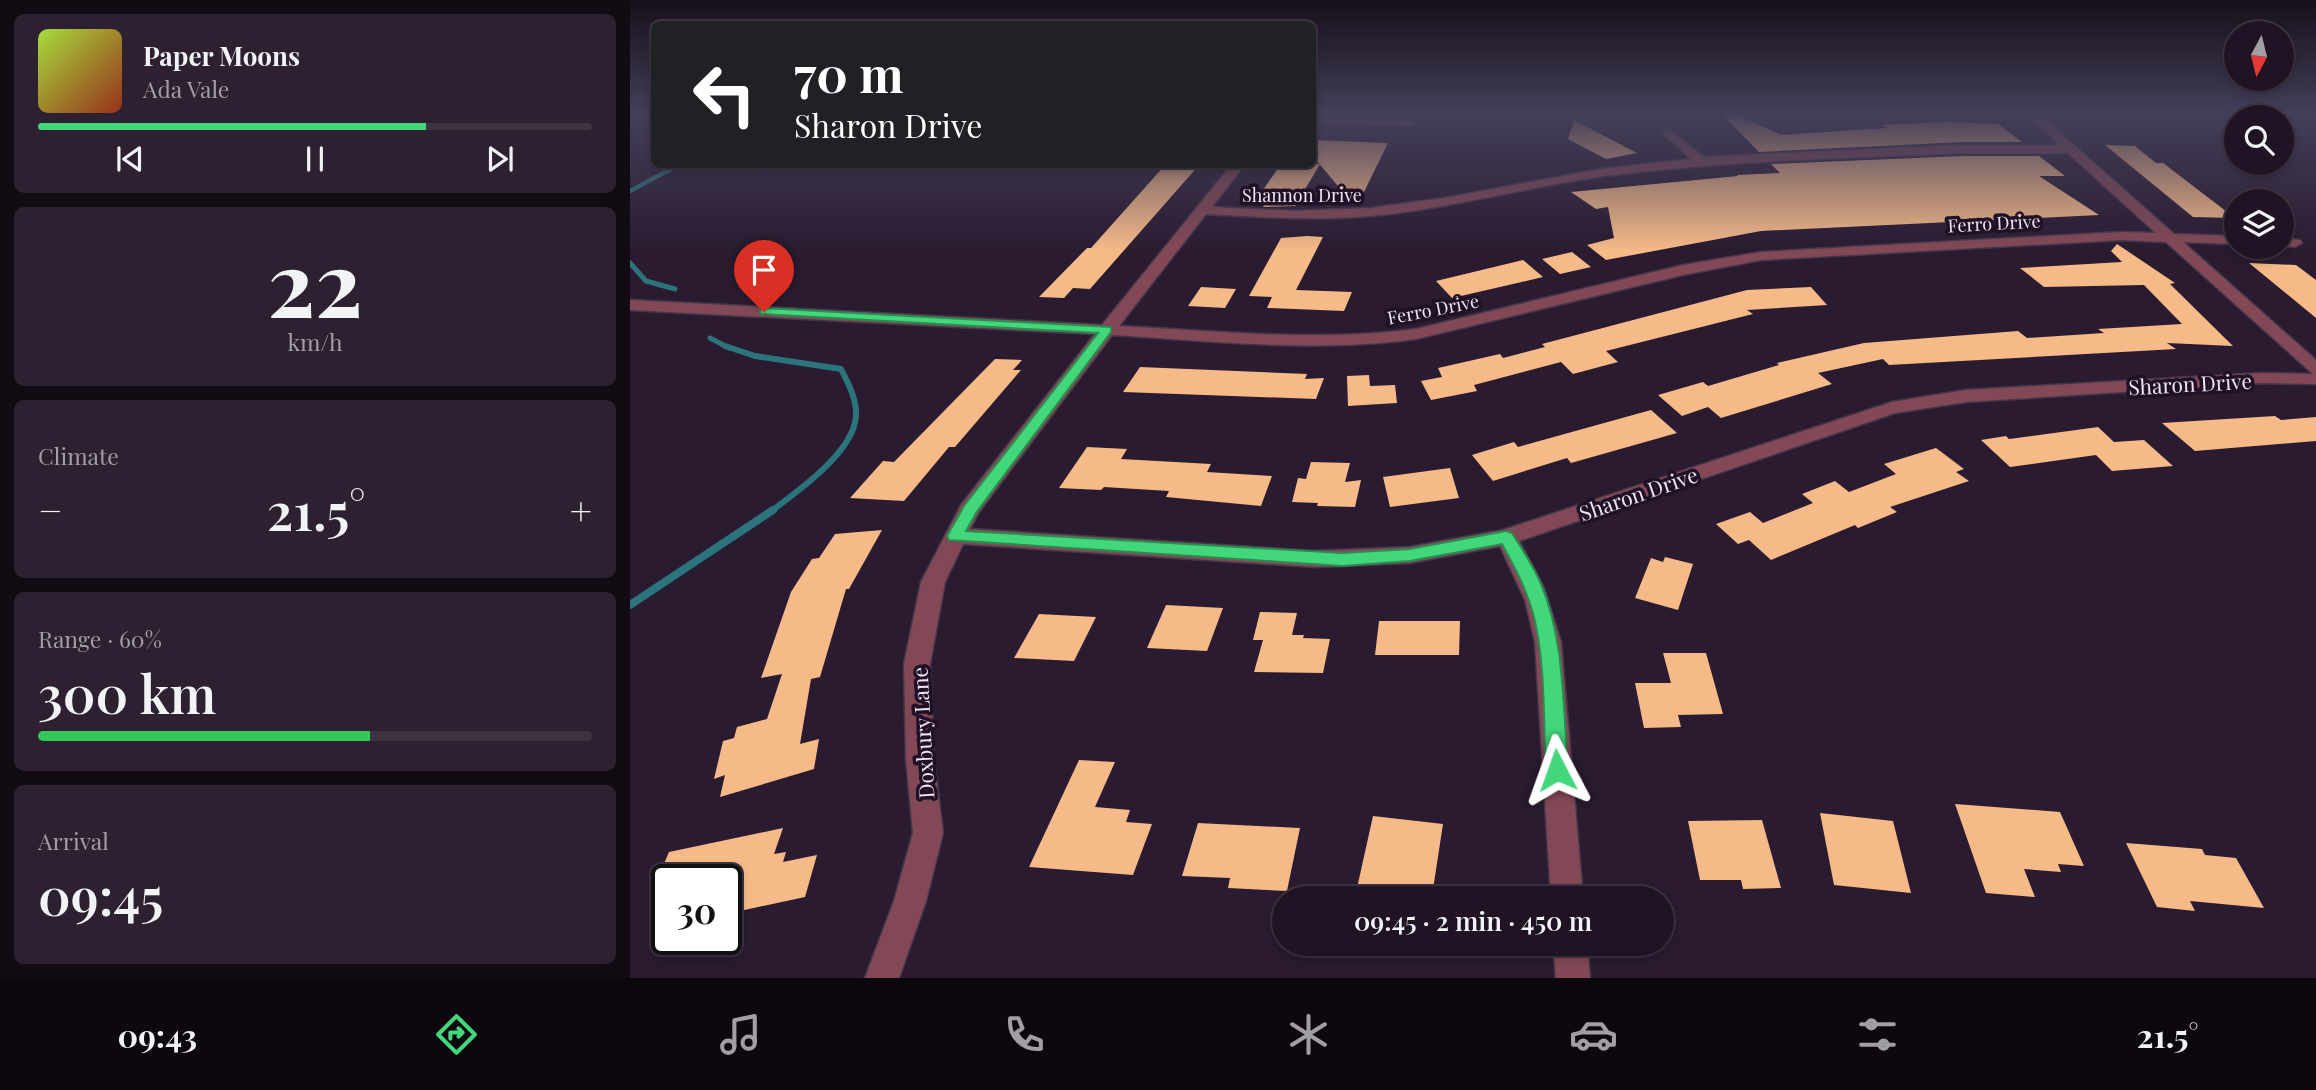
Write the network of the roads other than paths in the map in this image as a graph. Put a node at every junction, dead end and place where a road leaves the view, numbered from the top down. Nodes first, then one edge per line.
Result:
1 (1731, 160) edge
2 (2082, 160) edge
3 (1701, 161) joint
4 (1236, 168) edge
5 (1202, 210) junction
6 (2170, 237) junction
7 (2224, 239) edge
8 (630, 305) edge
9 (1107, 330) junction
10 (2316, 369) edge
11 (2316, 379) edge
12 (955, 536) junction
13 (1506, 537) junction
14 (1566, 886) edge
15 (1571, 956) edge
16 (883, 978) edge
17 (1573, 978) edge

1 - 3 street, Shannon Drive
2 - 6 street
3 - 5 street, Shannon Drive
4 - 5 street, Doxbury Lane
5 - 9 street, Doxbury Lane
6 - 7 street, Ferro Drive
6 - 9 street, Ferro Drive
6 - 10 street
8 - 9 street, Ferro Drive
9 - 12 street, Doxbury Lane
11 - 13 street, Sharon Drive
12 - 13 street, Sharon Drive
12 - 16 street, Doxbury Lane
13 - 14 street
15 - 17 street

